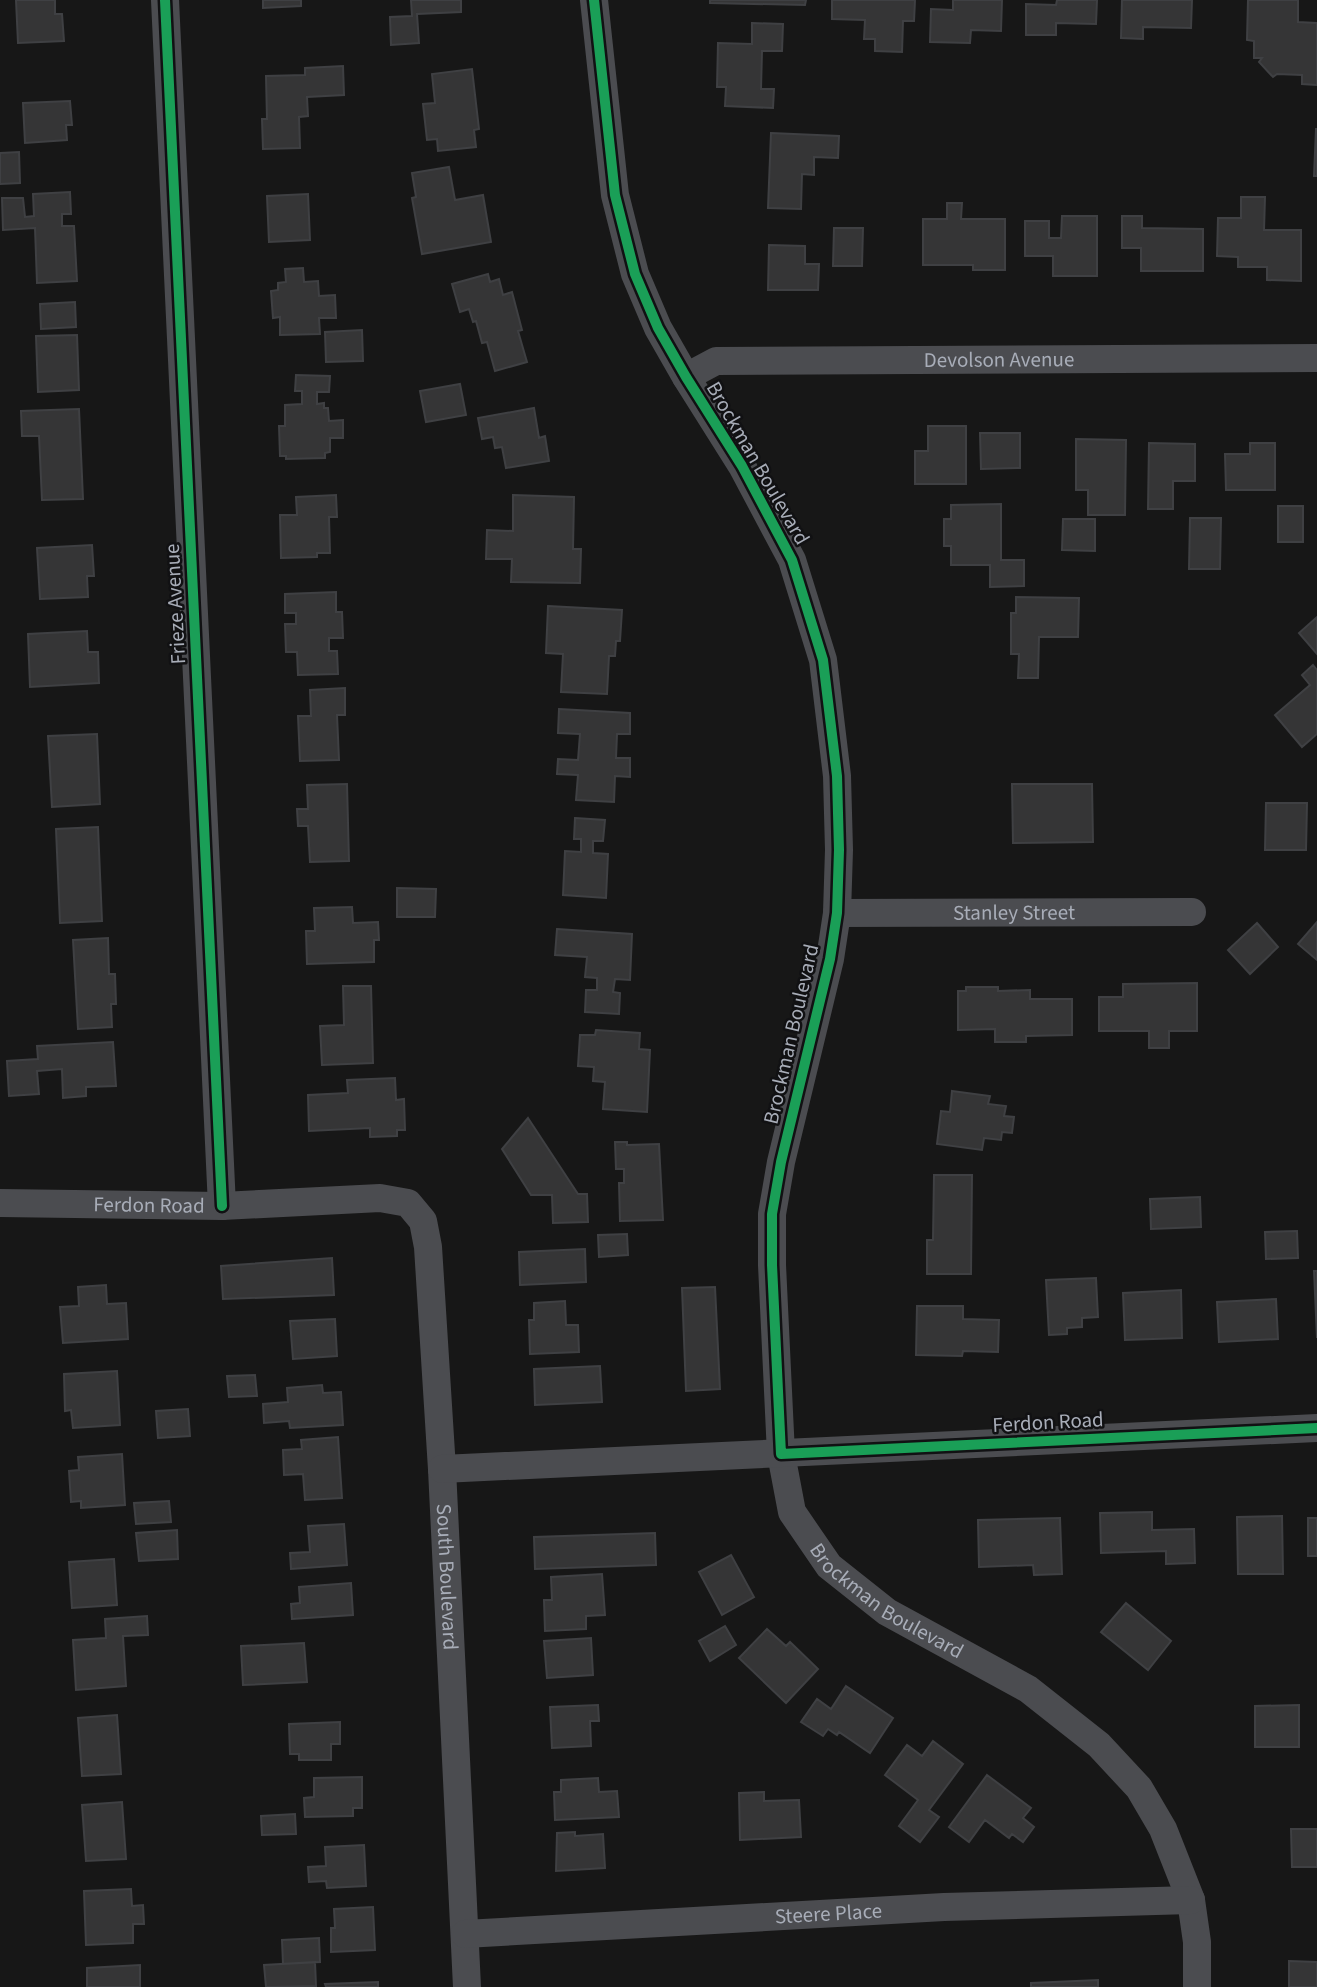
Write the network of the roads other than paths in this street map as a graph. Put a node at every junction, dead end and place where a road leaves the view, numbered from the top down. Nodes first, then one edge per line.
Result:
1 (165, 0) edge
2 (595, 0) edge
3 (1317, 358) edge
4 (686, 377) junction
5 (1192, 912) dead end
6 (837, 913) junction
7 (380, 1198) joint
8 (0, 1203) edge
9 (222, 1206) junction
10 (1317, 1428) edge
11 (781, 1454) junction
12 (442, 1469) junction
13 (1191, 1900) junction
14 (465, 1934) junction
15 (467, 1987) edge
16 (1197, 1987) edge

1 - 9 street, Frieze Avenue
2 - 4 street, Brockman Boulevard
3 - 4 street, Devolson Avenue
4 - 6 street, Brockman Boulevard
5 - 6 street, Stanley Street
6 - 11 street, Brockman Boulevard
7 - 9 street, Ferdon Road
7 - 12 street, South Boulevard
8 - 9 street, Ferdon Road
10 - 11 street, Ferdon Road
11 - 12 street, Ferdon Road
11 - 13 street, Brockman Boulevard
12 - 14 street, South Boulevard
13 - 14 street, Steere Place
13 - 16 street, Brockman Boulevard
14 - 15 street, South Boulevard

